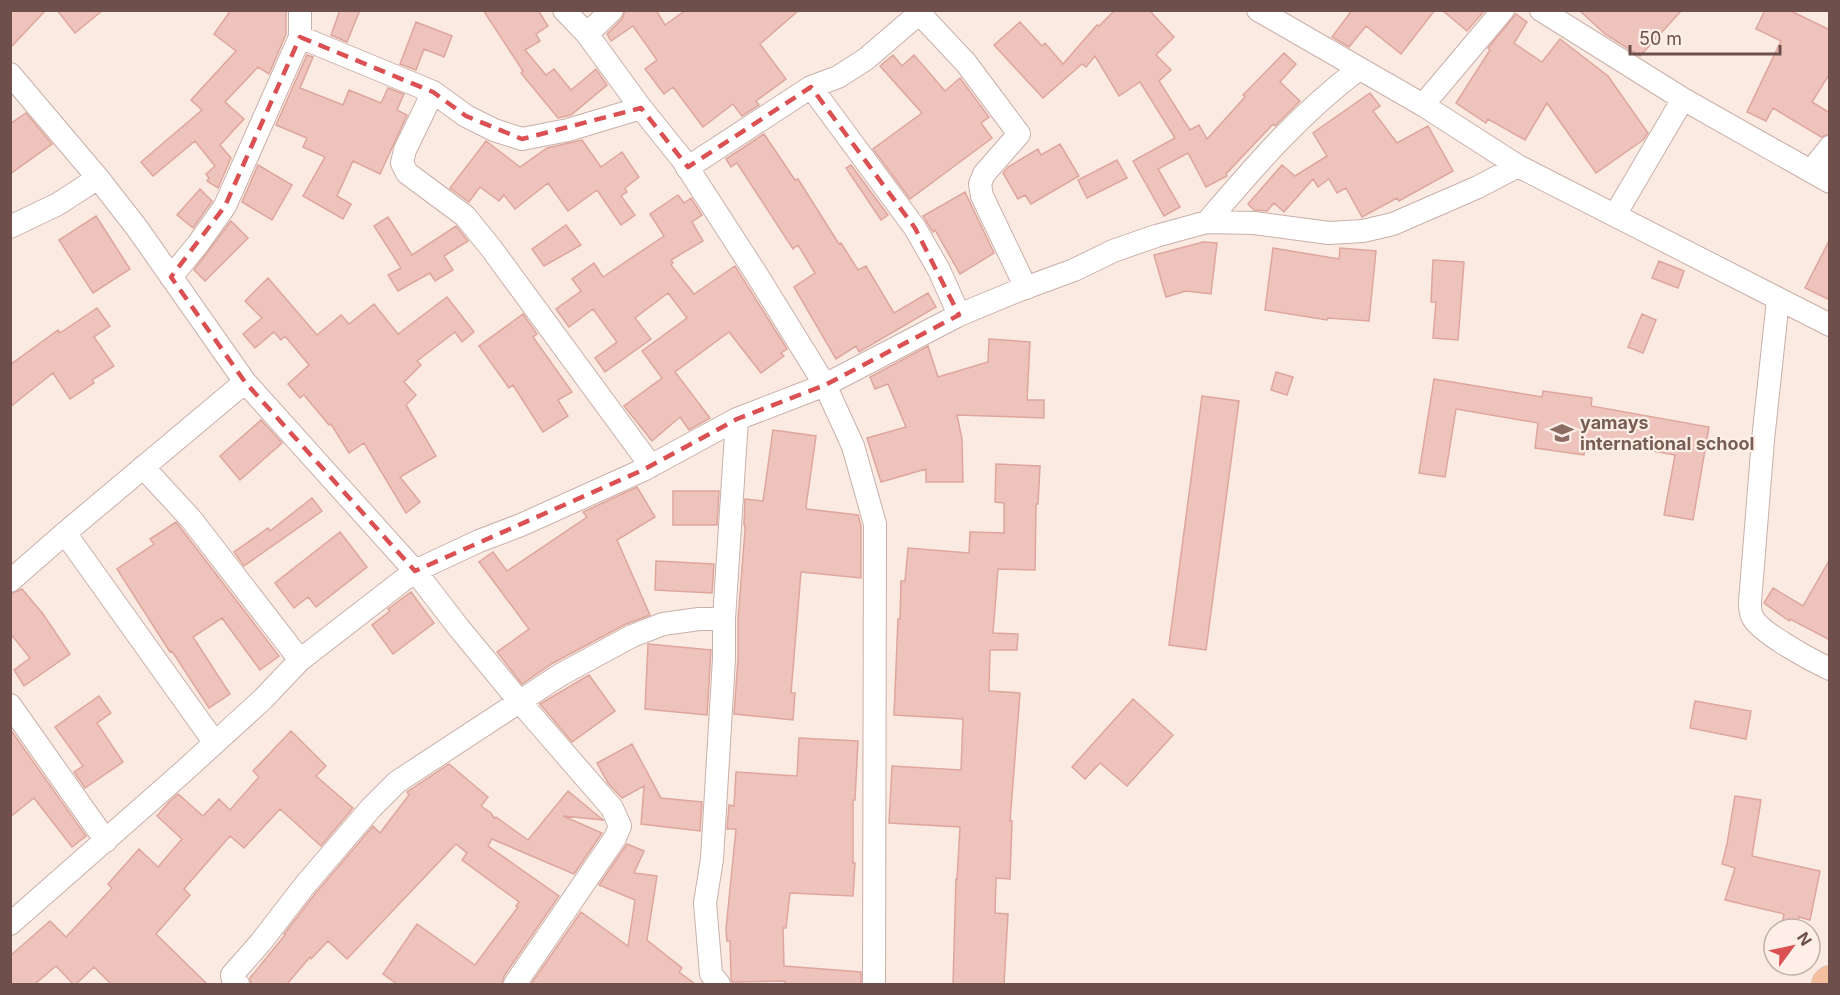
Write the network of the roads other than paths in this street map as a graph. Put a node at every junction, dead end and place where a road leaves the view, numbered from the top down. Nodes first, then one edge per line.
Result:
1 (300, 10) edge
2 (564, 10) edge
3 (612, 10) edge
4 (1258, 10) edge
5 (1503, 10) edge
6 (1541, 10) edge
7 (921, 12) edge
8 (587, 34) junction
9 (300, 37) junction
10 (1359, 69) junction
11 (10, 74) edge
12 (811, 87) junction
13 (433, 92) junction
14 (1683, 99) junction
15 (1423, 105) junction
16 (641, 108) junction
17 (1830, 147) edge
18 (1518, 166) junction
19 (687, 168) junction
20 (1820, 176) edge
21 (98, 177) junction
22 (1616, 215) junction
23 (1207, 222) junction
24 (10, 227) edge
25 (171, 277) junction
26 (1026, 288) junction
27 (1778, 300) junction
28 (959, 315) junction
29 (1830, 325) edge
30 (246, 382) junction
31 (825, 385) junction
32 (737, 419) junction
33 (651, 465) junction
34 (143, 467) junction
35 (65, 533) junction
36 (415, 571) junction
37 (10, 581) edge
38 (724, 619) junction
39 (300, 660) junction
40 (1830, 669) edge
41 (520, 702) junction
42 (10, 705) edge
43 (215, 743) junction
44 (106, 842) junction
45 (10, 924) edge
46 (238, 984) edge
47 (515, 984) edge
48 (719, 984) edge
49 (874, 984) edge

1 - 9 street
2 - 8 street
3 - 8 street
4 - 10 street
5 - 15 street
6 - 14 street
7 - 12 street
7 - 26 street
8 - 16 street
9 - 13 street
9 - 25 street
10 - 15 street
10 - 23 street
11 - 21 street
12 - 19 street
12 - 28 street
13 - 16 street
13 - 33 street
14 - 20 street
14 - 22 street
15 - 18 street
16 - 19 street
17 - 20 street
18 - 22 street
18 - 23 street
19 - 31 street
21 - 24 street
21 - 25 street
22 - 27 street
23 - 26 street
25 - 30 street
26 - 28 street
27 - 29 street
27 - 40 street
28 - 31 street
30 - 34 street
30 - 36 street
31 - 32 street
31 - 49 street
32 - 33 street
32 - 38 street
33 - 36 street
34 - 35 street
34 - 39 street
35 - 37 street
35 - 43 street
36 - 39 street
36 - 41 street
38 - 41 street
38 - 48 street
39 - 43 street
41 - 46 street
41 - 47 street
42 - 44 street
43 - 44 street
44 - 45 street

